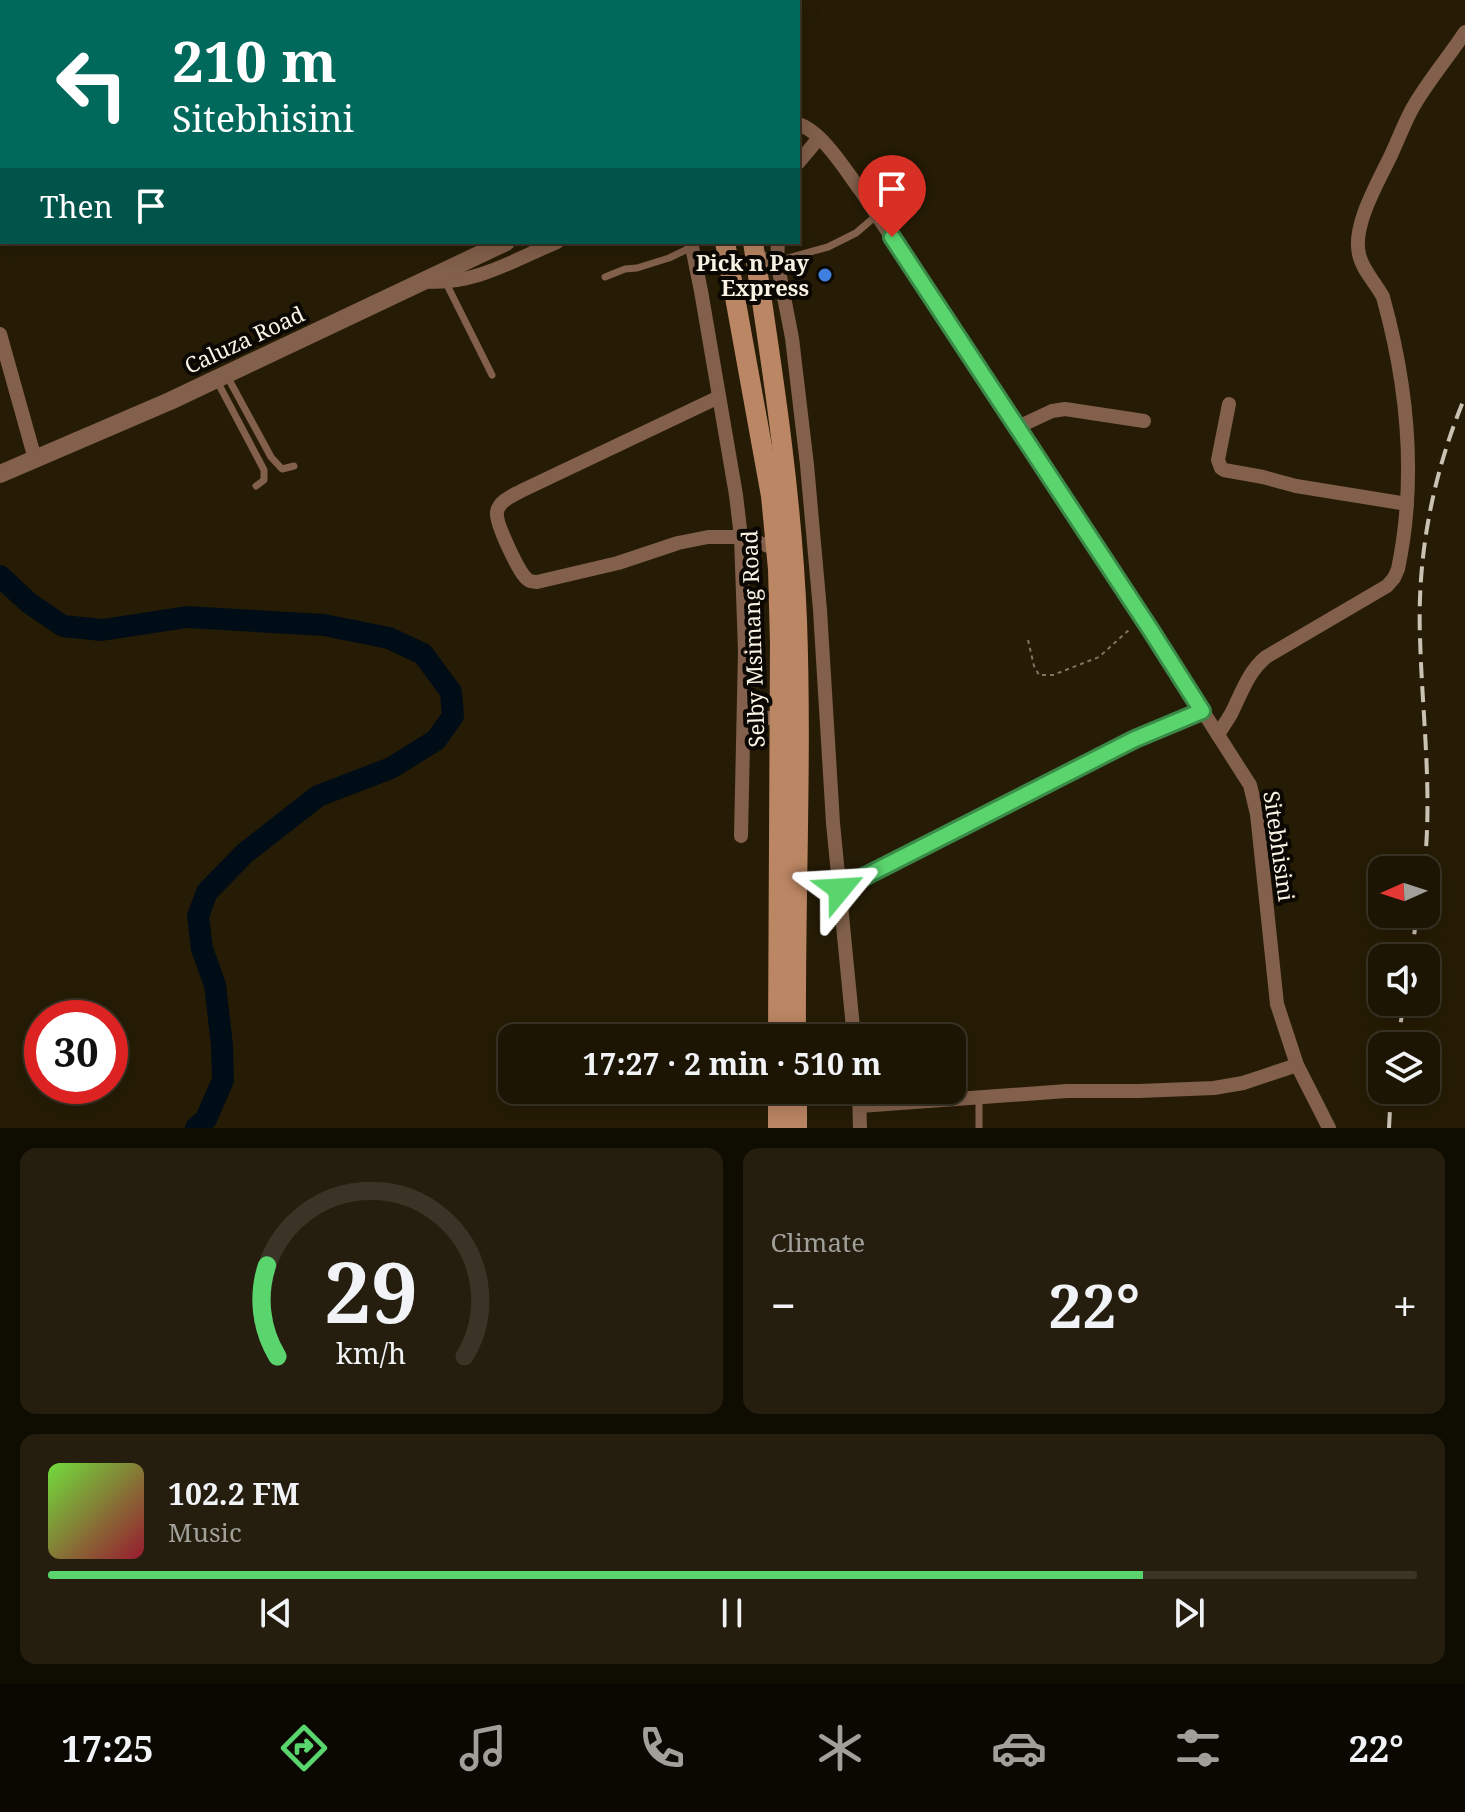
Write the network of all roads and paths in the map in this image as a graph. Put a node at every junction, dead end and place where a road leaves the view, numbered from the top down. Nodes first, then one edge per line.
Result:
1 (1465, 32) edge
2 (800, 125) edge
3 (819, 138) junction
4 (800, 161) edge
5 (877, 215) junction
6 (496, 244) edge
7 (552, 244) edge
8 (725, 244) edge
9 (778, 244) edge
10 (692, 245) edge
11 (755, 250) edge
12 (777, 261) junction
13 (605, 277) dead end
14 (423, 281) junction
15 (446, 283) junction
16 (0, 334) edge
17 (492, 375) dead end
18 (221, 376) junction
19 (719, 397) junction
20 (1229, 404) dead end
21 (1144, 421) dead end
22 (1018, 427) junction
23 (35, 459) junction
24 (294, 466) dead end
25 (4, 472) edge
26 (256, 486) dead end
27 (1407, 504) junction
28 (741, 537) junction
29 (775, 548) junction
30 (1140, 614) junction
31 (1028, 640) dead end
32 (1202, 711) junction
33 (744, 718) junction
34 (780, 718) junction
35 (1218, 735) junction
36 (741, 836) dead end
37 (840, 889) junction
38 (778, 1024) edge
39 (796, 1024) edge
40 (853, 1024) edge
41 (1297, 1065) junction
42 (979, 1098) junction
43 (778, 1104) edge
44 (797, 1104) edge
45 (860, 1106) joint
46 (778, 1128) edge
47 (797, 1128) edge
48 (860, 1128) edge
49 (979, 1128) edge
50 (1329, 1128) edge

1 - 27 street
2 - 3 street, Sitebhisini
3 - 4 street
3 - 5 street, Sitebhisini
5 - 12 lane
5 - 22 street, Sitebhisini
6 - 14 street, Caluza Road
7 - 15 street
8 - 29 main road, Selby Msimang Road
9 - 12 street
10 - 13 lane
10 - 19 street
11 - 12 street
11 - 39 main road, Selby Msimang Road
12 - 37 street
14 - 15 street
14 - 18 street, Caluza Road
15 - 17 lane
16 - 23 street
18 - 23 street, Caluza Road
18 - 24 lane
18 - 26 lane
19 - 28 street
19 - 28 street
20 - 27 street
21 - 22 street
22 - 30 street, Sitebhisini
23 - 25 street, Caluza Road
27 - 35 street
28 - 29 street
28 - 33 street
29 - 34 main road, Selby Msimang Road
30 - 31 path
30 - 32 street, Sitebhisini
32 - 35 street, Sitebhisini
32 - 37 street
33 - 34 street
33 - 36 street
34 - 38 main road, Selby Msimang Road
35 - 41 street, Sitebhisini
37 - 40 street
41 - 42 street
41 - 50 street, Sitebhisini
42 - 45 street
42 - 49 lane
43 - 46 main road
44 - 47 main road
45 - 48 street

